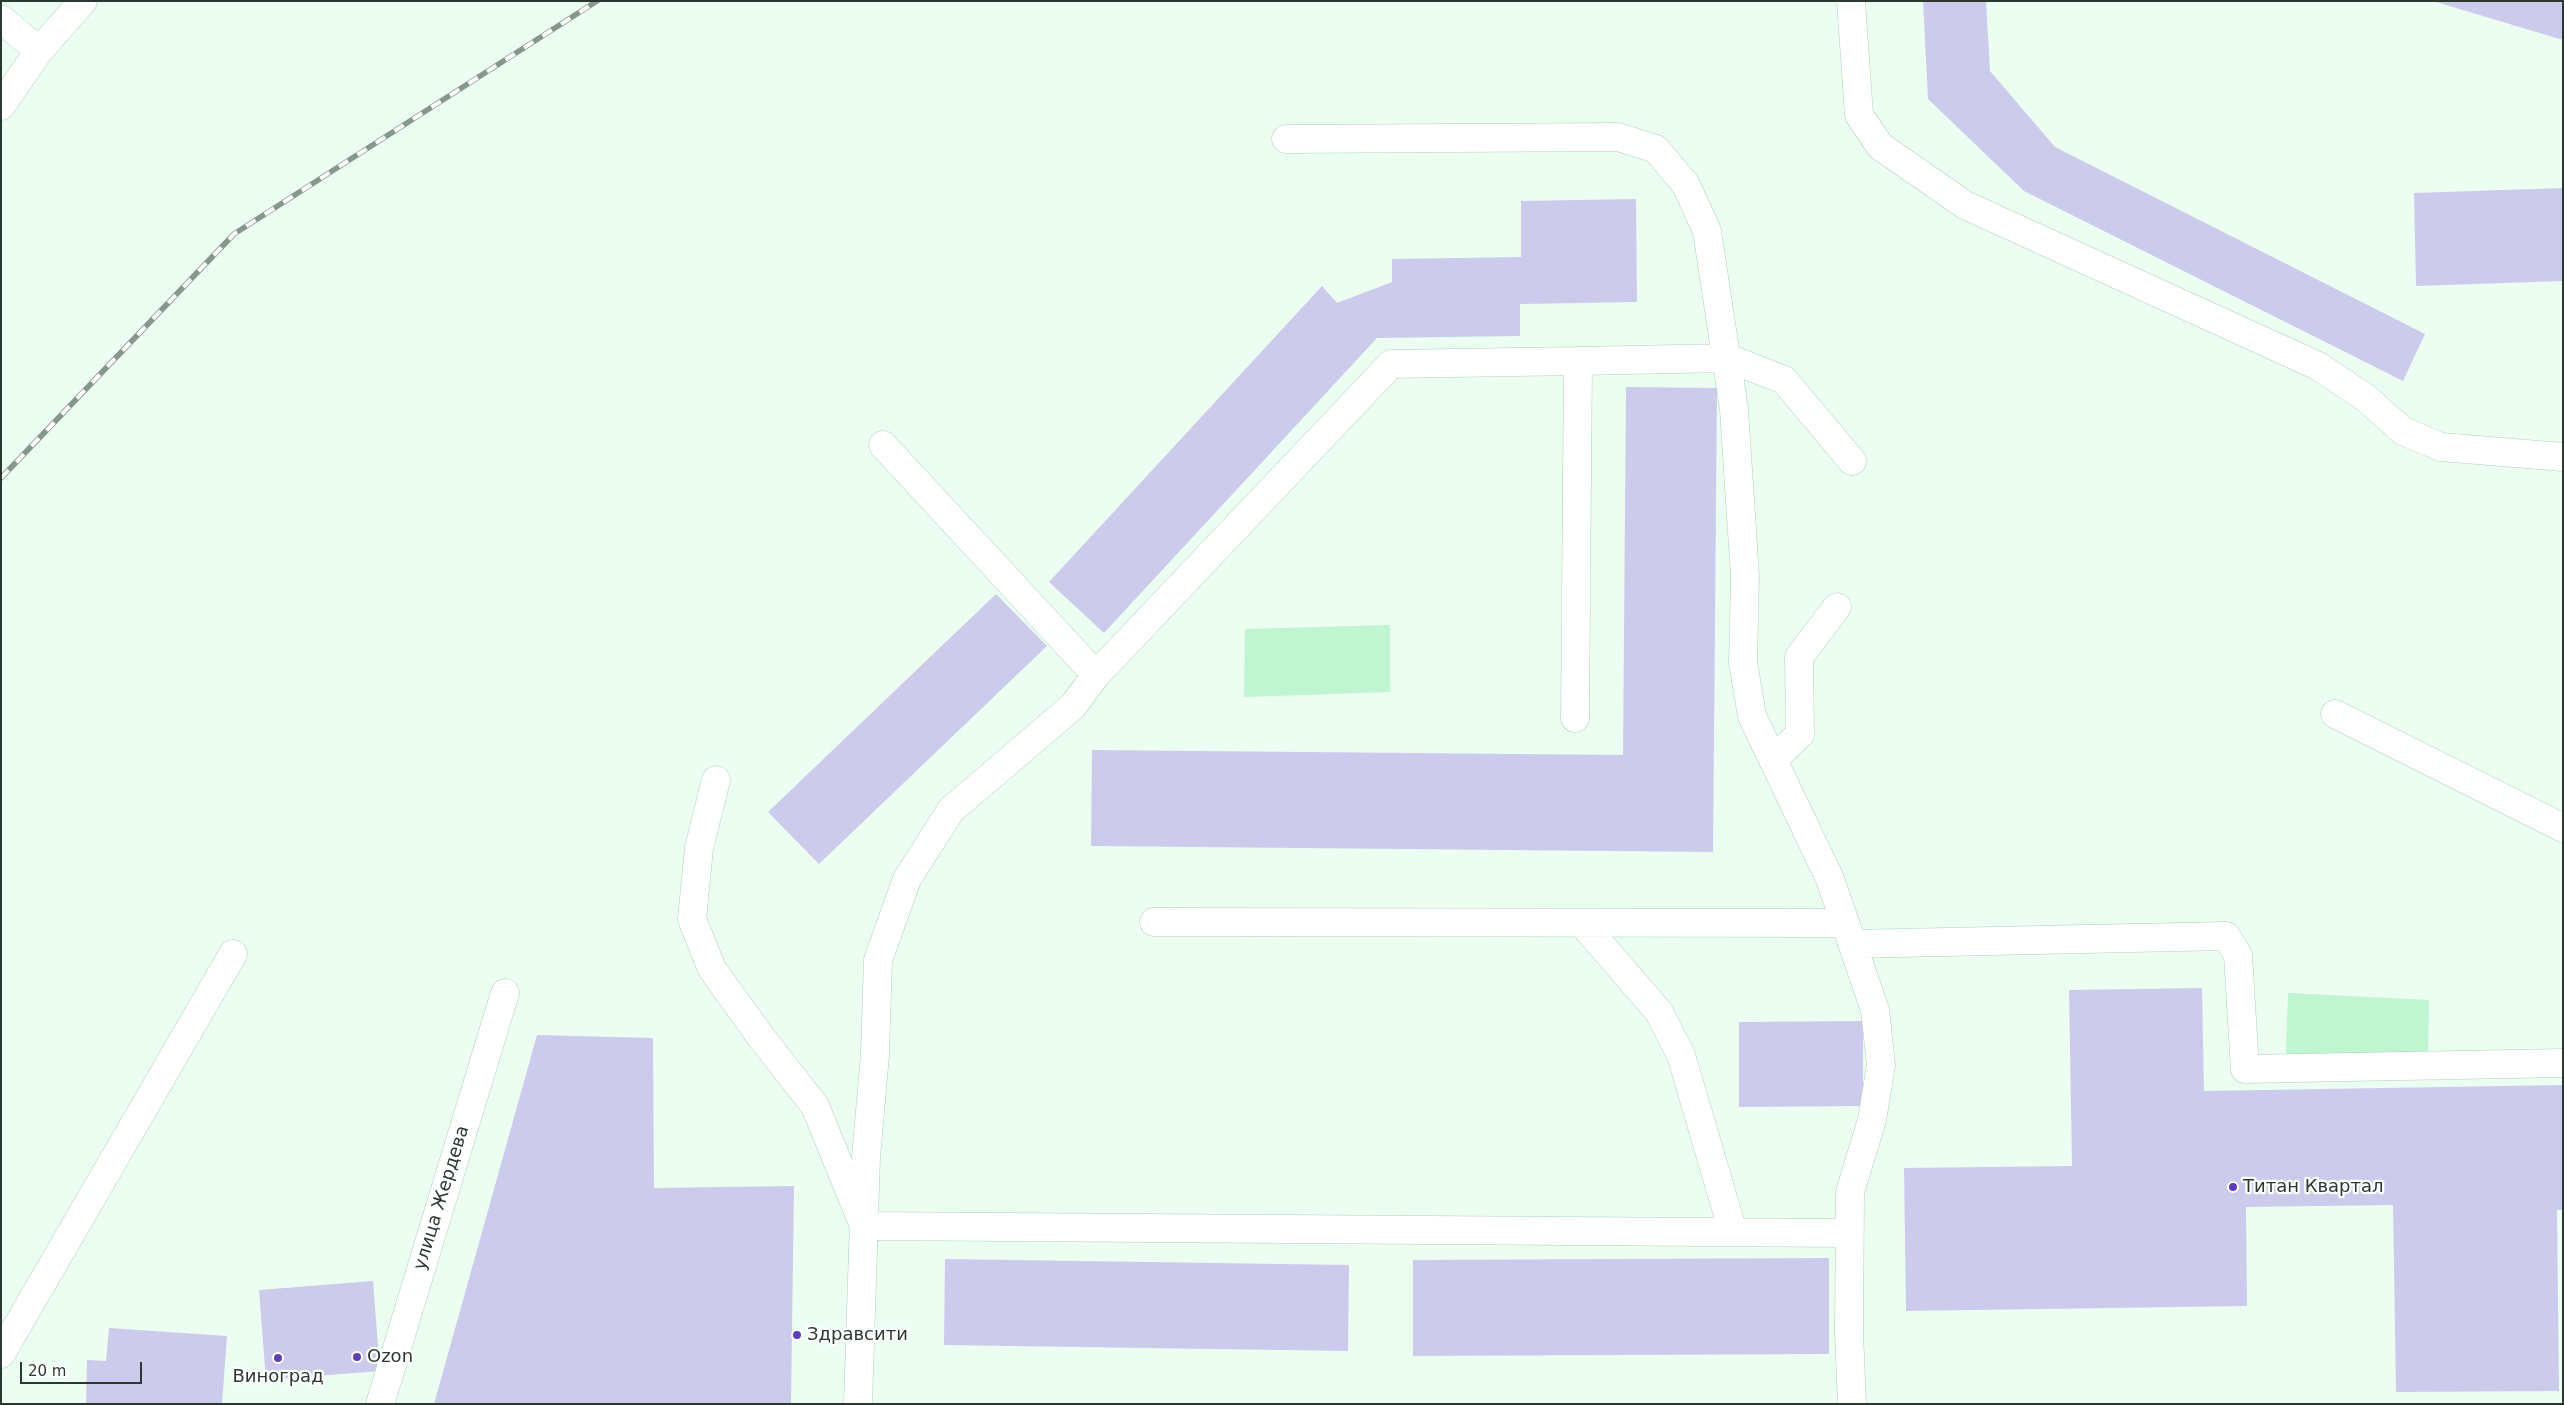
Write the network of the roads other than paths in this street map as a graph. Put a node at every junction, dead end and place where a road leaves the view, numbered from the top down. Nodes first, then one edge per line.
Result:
1 (82, 1) edge
2 (1851, 1) edge
3 (1, 19) edge
4 (39, 51) junction
5 (1, 106) edge
6 (1286, 139) dead end
7 (1728, 358) junction
8 (1578, 361) junction
9 (883, 444) dead end
10 (2563, 457) edge
11 (1852, 460) dead end
12 (1837, 607) dead end
13 (1096, 675) junction
14 (2334, 714) dead end
15 (1575, 718) dead end
16 (1773, 760) junction
17 (716, 780) dead end
18 (2563, 828) edge
19 (1154, 922) dead end
20 (1582, 923) junction
21 (1848, 934) junction
22 (233, 954) dead end
23 (505, 993) dead end
24 (2563, 1063) edge
25 (864, 1226) junction
26 (1733, 1232) junction
27 (1850, 1233) junction
28 (1, 1354) edge
29 (380, 1404) edge
30 (858, 1404) edge
31 (1852, 1404) edge

1 - 4 street
2 - 10 street
3 - 4 street
4 - 5 street
6 - 7 street
7 - 8 street
7 - 11 street
7 - 16 street
8 - 13 street
8 - 15 street
9 - 13 street
12 - 16 street
13 - 25 street
14 - 18 street
16 - 21 street
17 - 25 street
19 - 20 street
20 - 21 street
20 - 26 street
21 - 24 street
21 - 27 street
22 - 28 street
23 - 29 street, улица Жердева
25 - 26 street
25 - 30 street
26 - 27 street
27 - 31 street

